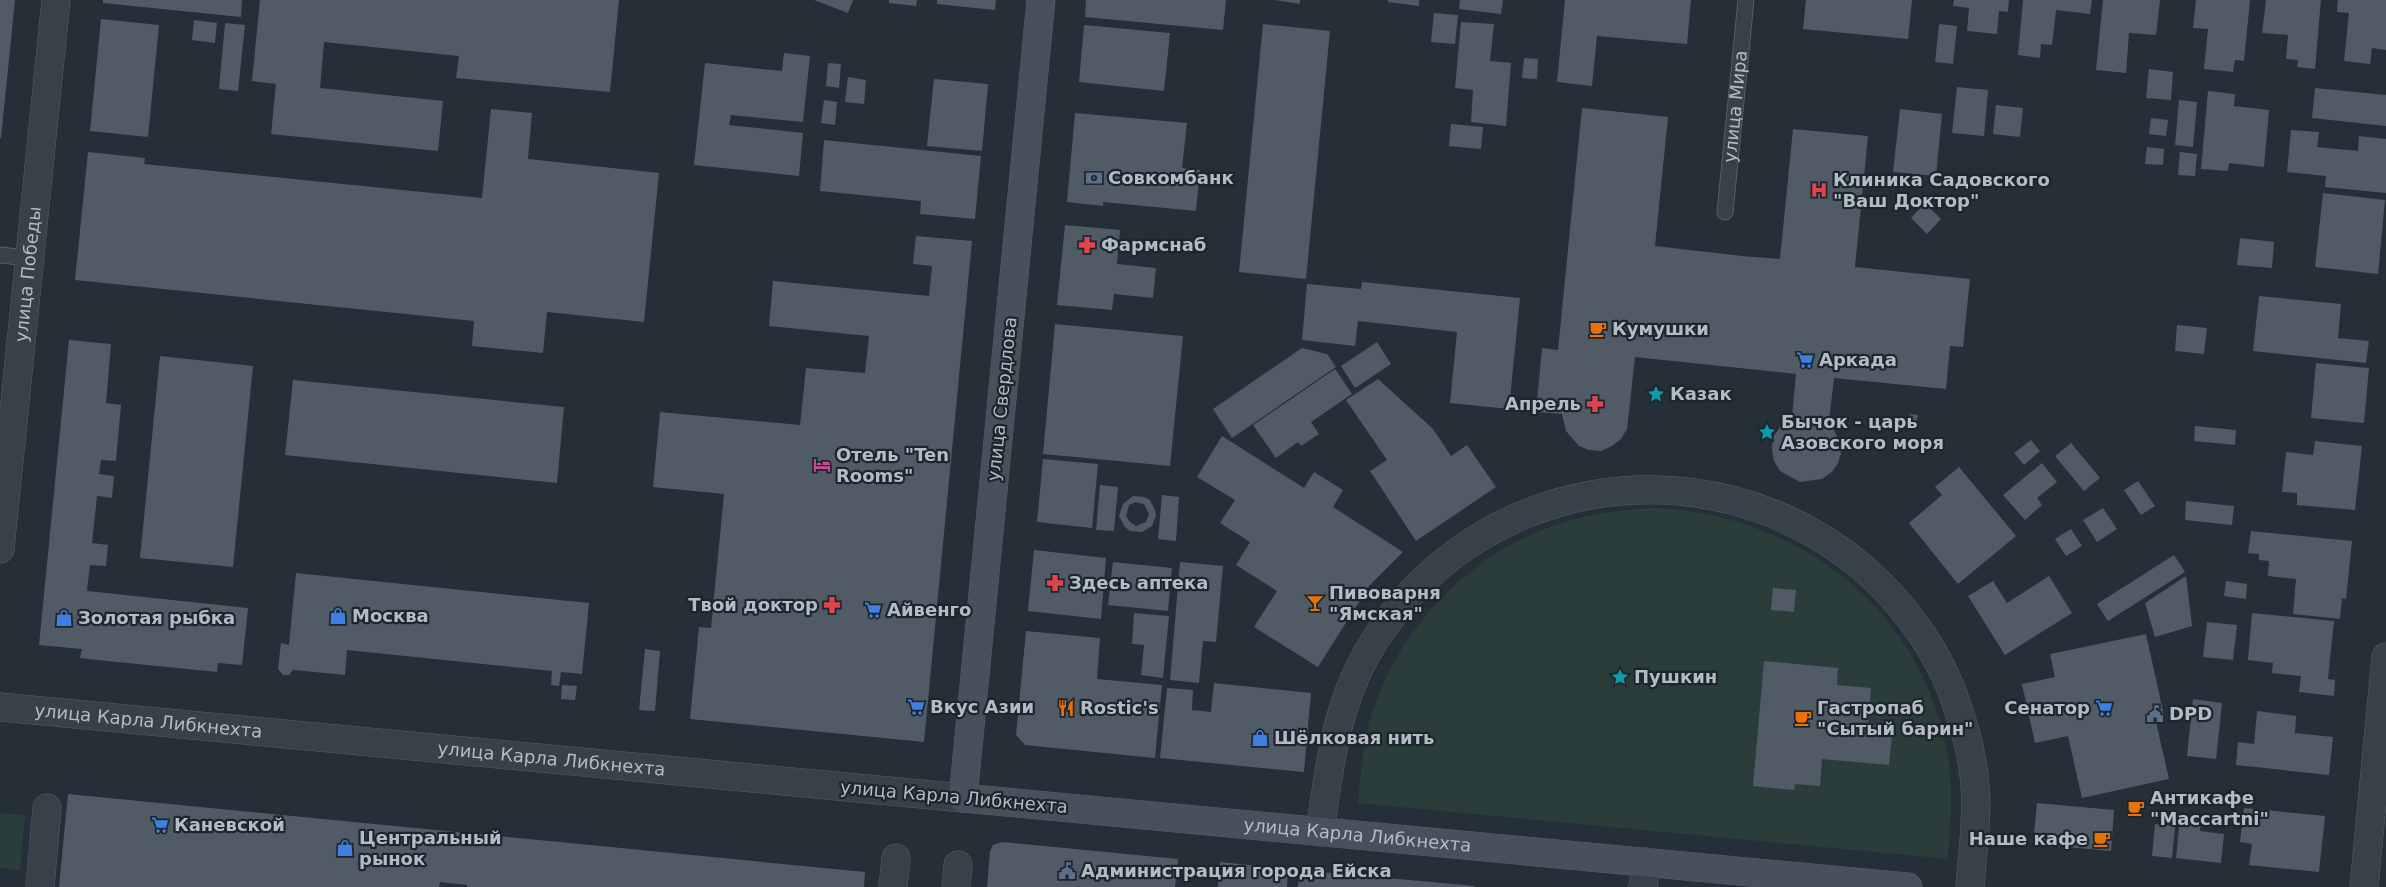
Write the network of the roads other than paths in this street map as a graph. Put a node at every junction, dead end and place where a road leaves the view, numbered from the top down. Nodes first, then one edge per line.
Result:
1 (56, 0) edge
2 (1041, 0) edge
3 (1746, 0) edge
4 (1725, 212) dead end
5 (0, 255) edge
6 (28, 258) junction
7 (0, 549) edge
8 (2386, 657) edge
9 (0, 707) edge
10 (963, 798) junction
11 (47, 808) dead end
12 (1320, 832) junction
13 (896, 858) dead end
14 (1644, 874) edge
15 (40, 887) edge
16 (893, 887) edge
17 (1908, 887) edge
18 (1970, 887) edge
19 (2364, 887) edge

1 - 6 street, улица Победы
2 - 10 street, улица Свердлова
3 - 4 lane, улица Мира
5 - 6 lane
6 - 7 street, улица Победы
8 - 19 street
9 - 10 street, улица Карла Либкнехта
10 - 12 street, улица Карла Либкнехта
11 - 15 street
12 - 14 street, улица Карла Либкнехта
12 - 18 street
13 - 16 street
14 - 17 street, улица Карла Либкнехта

